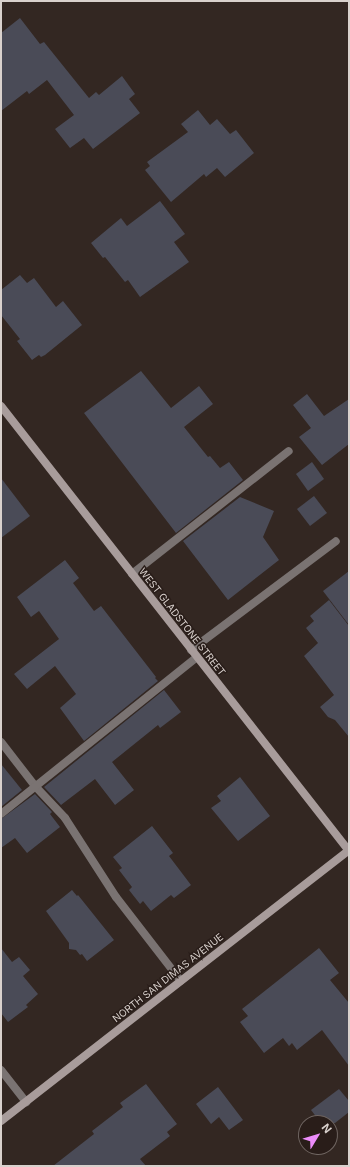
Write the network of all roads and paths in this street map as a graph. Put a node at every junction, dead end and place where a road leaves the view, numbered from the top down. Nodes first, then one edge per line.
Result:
1 (1, 406) edge
2 (290, 451) dead end
3 (336, 541) dead end
4 (132, 574) junction
5 (191, 650) junction
6 (197, 656) junction
7 (1, 742) edge
8 (36, 786) junction
9 (1, 814) edge
10 (349, 850) edge
11 (181, 981) junction
12 (1, 1070) edge
13 (26, 1102) junction
14 (1, 1122) edge

1 - 4 main road, WEST GLADSTONE STREET
2 - 4 street
3 - 5 street
4 - 5 main road, WEST GLADSTONE STREET
5 - 6 main road, WEST GLADSTONE STREET
6 - 8 street
6 - 10 main road, WEST GLADSTONE STREET
7 - 8 street
8 - 9 street
8 - 11 street
10 - 11 main road, NORTH SAN DIMAS AVENUE
11 - 13 main road, NORTH SAN DIMAS AVENUE
12 - 13 street
13 - 14 main road, NORTH SAN DIMAS AVENUE

